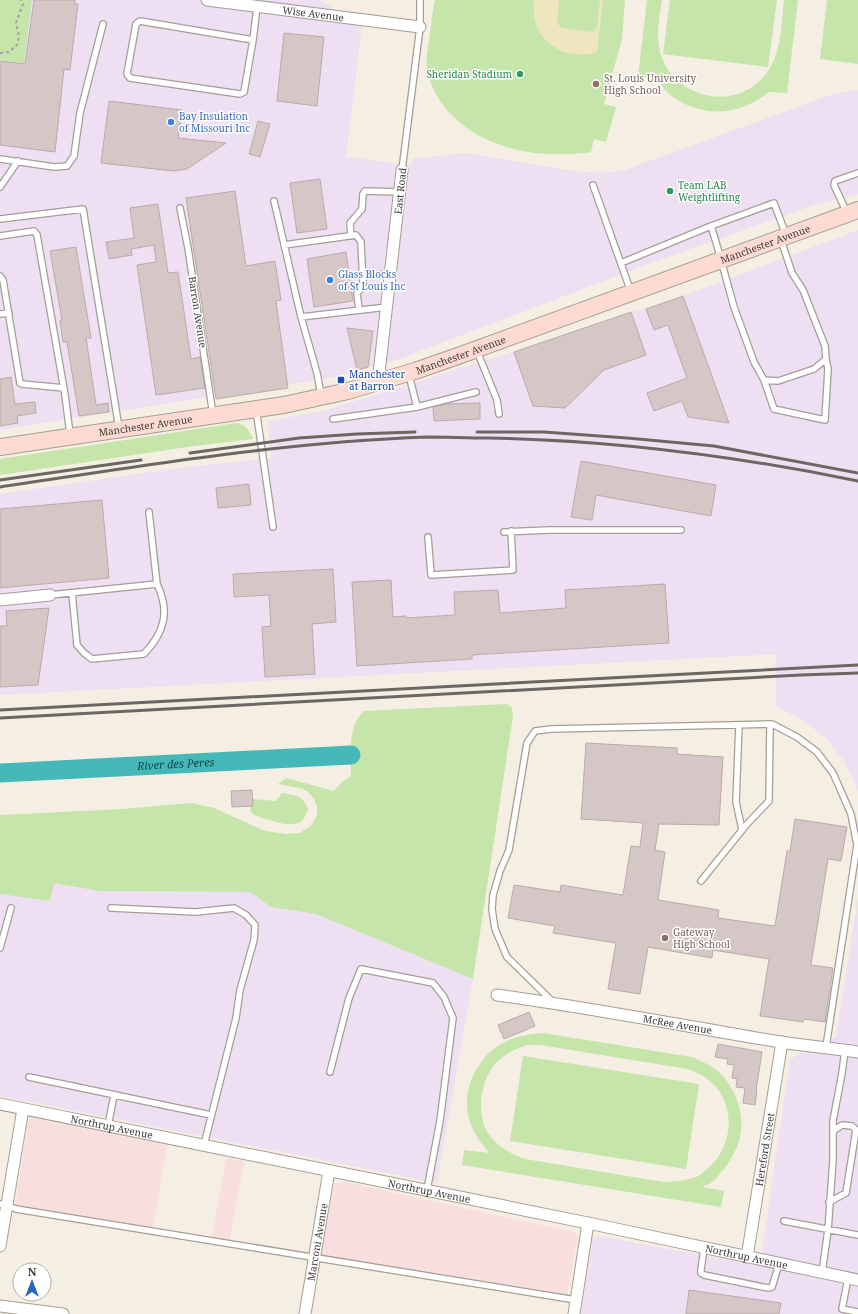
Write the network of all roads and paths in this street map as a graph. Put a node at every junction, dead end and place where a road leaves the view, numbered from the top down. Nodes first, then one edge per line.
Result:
1 (21, 0) edge
2 (207, 0) edge
3 (420, 0) edge
4 (257, 7) junction
5 (103, 24) dead end
6 (420, 27) junction
7 (253, 40) junction
8 (0, 53) edge
9 (0, 159) edge
10 (18, 161) junction
11 (402, 170) joint
12 (858, 173) edge
13 (593, 185) dead end
14 (0, 187) edge
15 (400, 192) junction
16 (274, 201) dead end
17 (180, 208) dead end
18 (853, 211) edge
19 (0, 219) edge
20 (711, 226) junction
21 (0, 236) edge
22 (351, 236) junction
23 (783, 236) junction
24 (284, 245) junction
25 (720, 259) junction
26 (620, 262) junction
27 (362, 274) junction
28 (390, 275) junction
29 (0, 276) edge
30 (631, 293) junction
31 (387, 307) junction
32 (359, 310) junction
33 (9, 313) junction
34 (0, 314) edge
35 (301, 317) junction
36 (477, 349) junction
37 (826, 359) junction
38 (408, 373) junction
39 (764, 380) junction
40 (378, 382) junction
41 (64, 388) junction
42 (476, 392) dead end
43 (322, 397) junction
44 (417, 406) junction
45 (256, 409) junction
46 (499, 414) dead end
47 (213, 416) junction
48 (333, 419) dead end
49 (119, 430) junction
50 (71, 437) junction
51 (0, 447) edge
52 (149, 512) dead end
53 (273, 527) dead end
54 (681, 530) dead end
55 (504, 532) dead end
56 (511, 532) junction
57 (428, 537) dead end
58 (157, 584) junction
59 (72, 593) junction
60 (50, 595) joint
61 (0, 600) edge
62 (770, 724) junction
63 (739, 725) junction
64 (742, 830) junction
65 (700, 881) dead end
66 (11, 908) dead end
67 (111, 908) dead end
68 (0, 948) edge
69 (497, 995) dead end
70 (555, 1003) junction
71 (782, 1042) junction
72 (826, 1047) junction
73 (845, 1050) junction
74 (858, 1052) edge
75 (330, 1072) dead end
76 (29, 1077) dead end
77 (114, 1095) junction
78 (0, 1104) edge
79 (23, 1109) junction
80 (211, 1115) junction
81 (108, 1126) junction
82 (833, 1131) junction
83 (204, 1145) junction
84 (329, 1171) junction
85 (427, 1190) junction
86 (829, 1202) junction
87 (3, 1204) edge
88 (784, 1221) dead end
89 (588, 1223) junction
90 (828, 1230) junction
91 (858, 1235) edge
92 (0, 1246) edge
93 (704, 1248) junction
94 (747, 1257) junction
95 (314, 1259) junction
96 (779, 1264) junction
97 (822, 1273) junction
98 (853, 1279) edge
99 (576, 1300) junction
100 (0, 1306) edge
101 (858, 1312) edge
102 (63, 1314) edge
103 (305, 1314) edge
104 (574, 1314) edge

1 - 8 path
2 - 4 street, Wise Avenue
3 - 6 lane, East Road
4 - 6 street, Wise Avenue
4 - 7 lane
5 - 10 lane
6 - 11 lane, East Road
7 - 7 lane
9 - 10 lane
10 - 14 lane
11 - 15 street, East Road
12 - 18 lane
13 - 26 lane
15 - 22 lane
15 - 28 street, East Road
16 - 24 lane
17 - 47 lane, Barron Avenue
18 - 23 main road, Manchester Avenue
19 - 49 lane
20 - 23 lane
20 - 25 lane
20 - 26 lane
21 - 41 lane
22 - 24 lane
22 - 27 lane
23 - 25 main road, Manchester Avenue
23 - 37 lane
24 - 35 lane
25 - 30 main road, Manchester Avenue
25 - 39 lane
26 - 30 lane
27 - 28 lane
27 - 32 lane
28 - 31 street, East Road
29 - 33 lane
30 - 36 main road, Manchester Avenue
31 - 32 lane
31 - 40 street, East Road
32 - 35 lane
33 - 34 lane
33 - 41 lane
35 - 43 lane
36 - 38 main road, Manchester Avenue
36 - 46 lane
37 - 39 lane
37 - 39 lane
38 - 40 main road, Manchester Avenue
38 - 44 lane
40 - 43 main road, Manchester Avenue
41 - 50 lane
42 - 44 lane
43 - 45 main road, Manchester Avenue
44 - 48 lane
45 - 47 main road, Manchester Avenue
45 - 53 lane
47 - 49 main road, Manchester Avenue
49 - 50 main road, Manchester Avenue
50 - 51 main road, Manchester Avenue
52 - 58 lane
54 - 56 lane
55 - 56 lane
56 - 57 lane
58 - 59 lane
58 - 59 lane
59 - 60 lane
60 - 61 street
62 - 63 lane
62 - 64 lane
62 - 72 lane
63 - 64 lane
63 - 70 lane
64 - 65 lane
66 - 68 lane
67 - 80 lane
69 - 70 street, McRee Avenue
70 - 71 street, McRee Avenue
71 - 72 street, McRee Avenue
71 - 94 street, Hereford Street
72 - 73 street, McRee Avenue
73 - 74 street, McRee Avenue
73 - 82 lane
75 - 85 lane
76 - 77 lane
77 - 80 lane
77 - 81 lane
78 - 79 street, Northrup Avenue
79 - 81 street, Northrup Avenue
79 - 87 street
80 - 83 lane
81 - 83 street, Northrup Avenue
82 - 86 lane
82 - 86 lane
83 - 84 street, Northrup Avenue
84 - 85 street, Northrup Avenue
84 - 95 street, Marconi Avenue
85 - 89 street, Northrup Avenue
86 - 90 lane
87 - 92 street
87 - 95 lane
88 - 90 lane
89 - 93 street, Northrup Avenue
89 - 99 street
90 - 91 lane
90 - 97 lane
93 - 94 street, Northrup Avenue
93 - 96 lane
94 - 96 street, Northrup Avenue
95 - 99 lane
95 - 103 street, Marconi Avenue
96 - 97 street, Northrup Avenue
97 - 98 street, Northrup Avenue
98 - 101 lane
99 - 104 street
100 - 102 street

